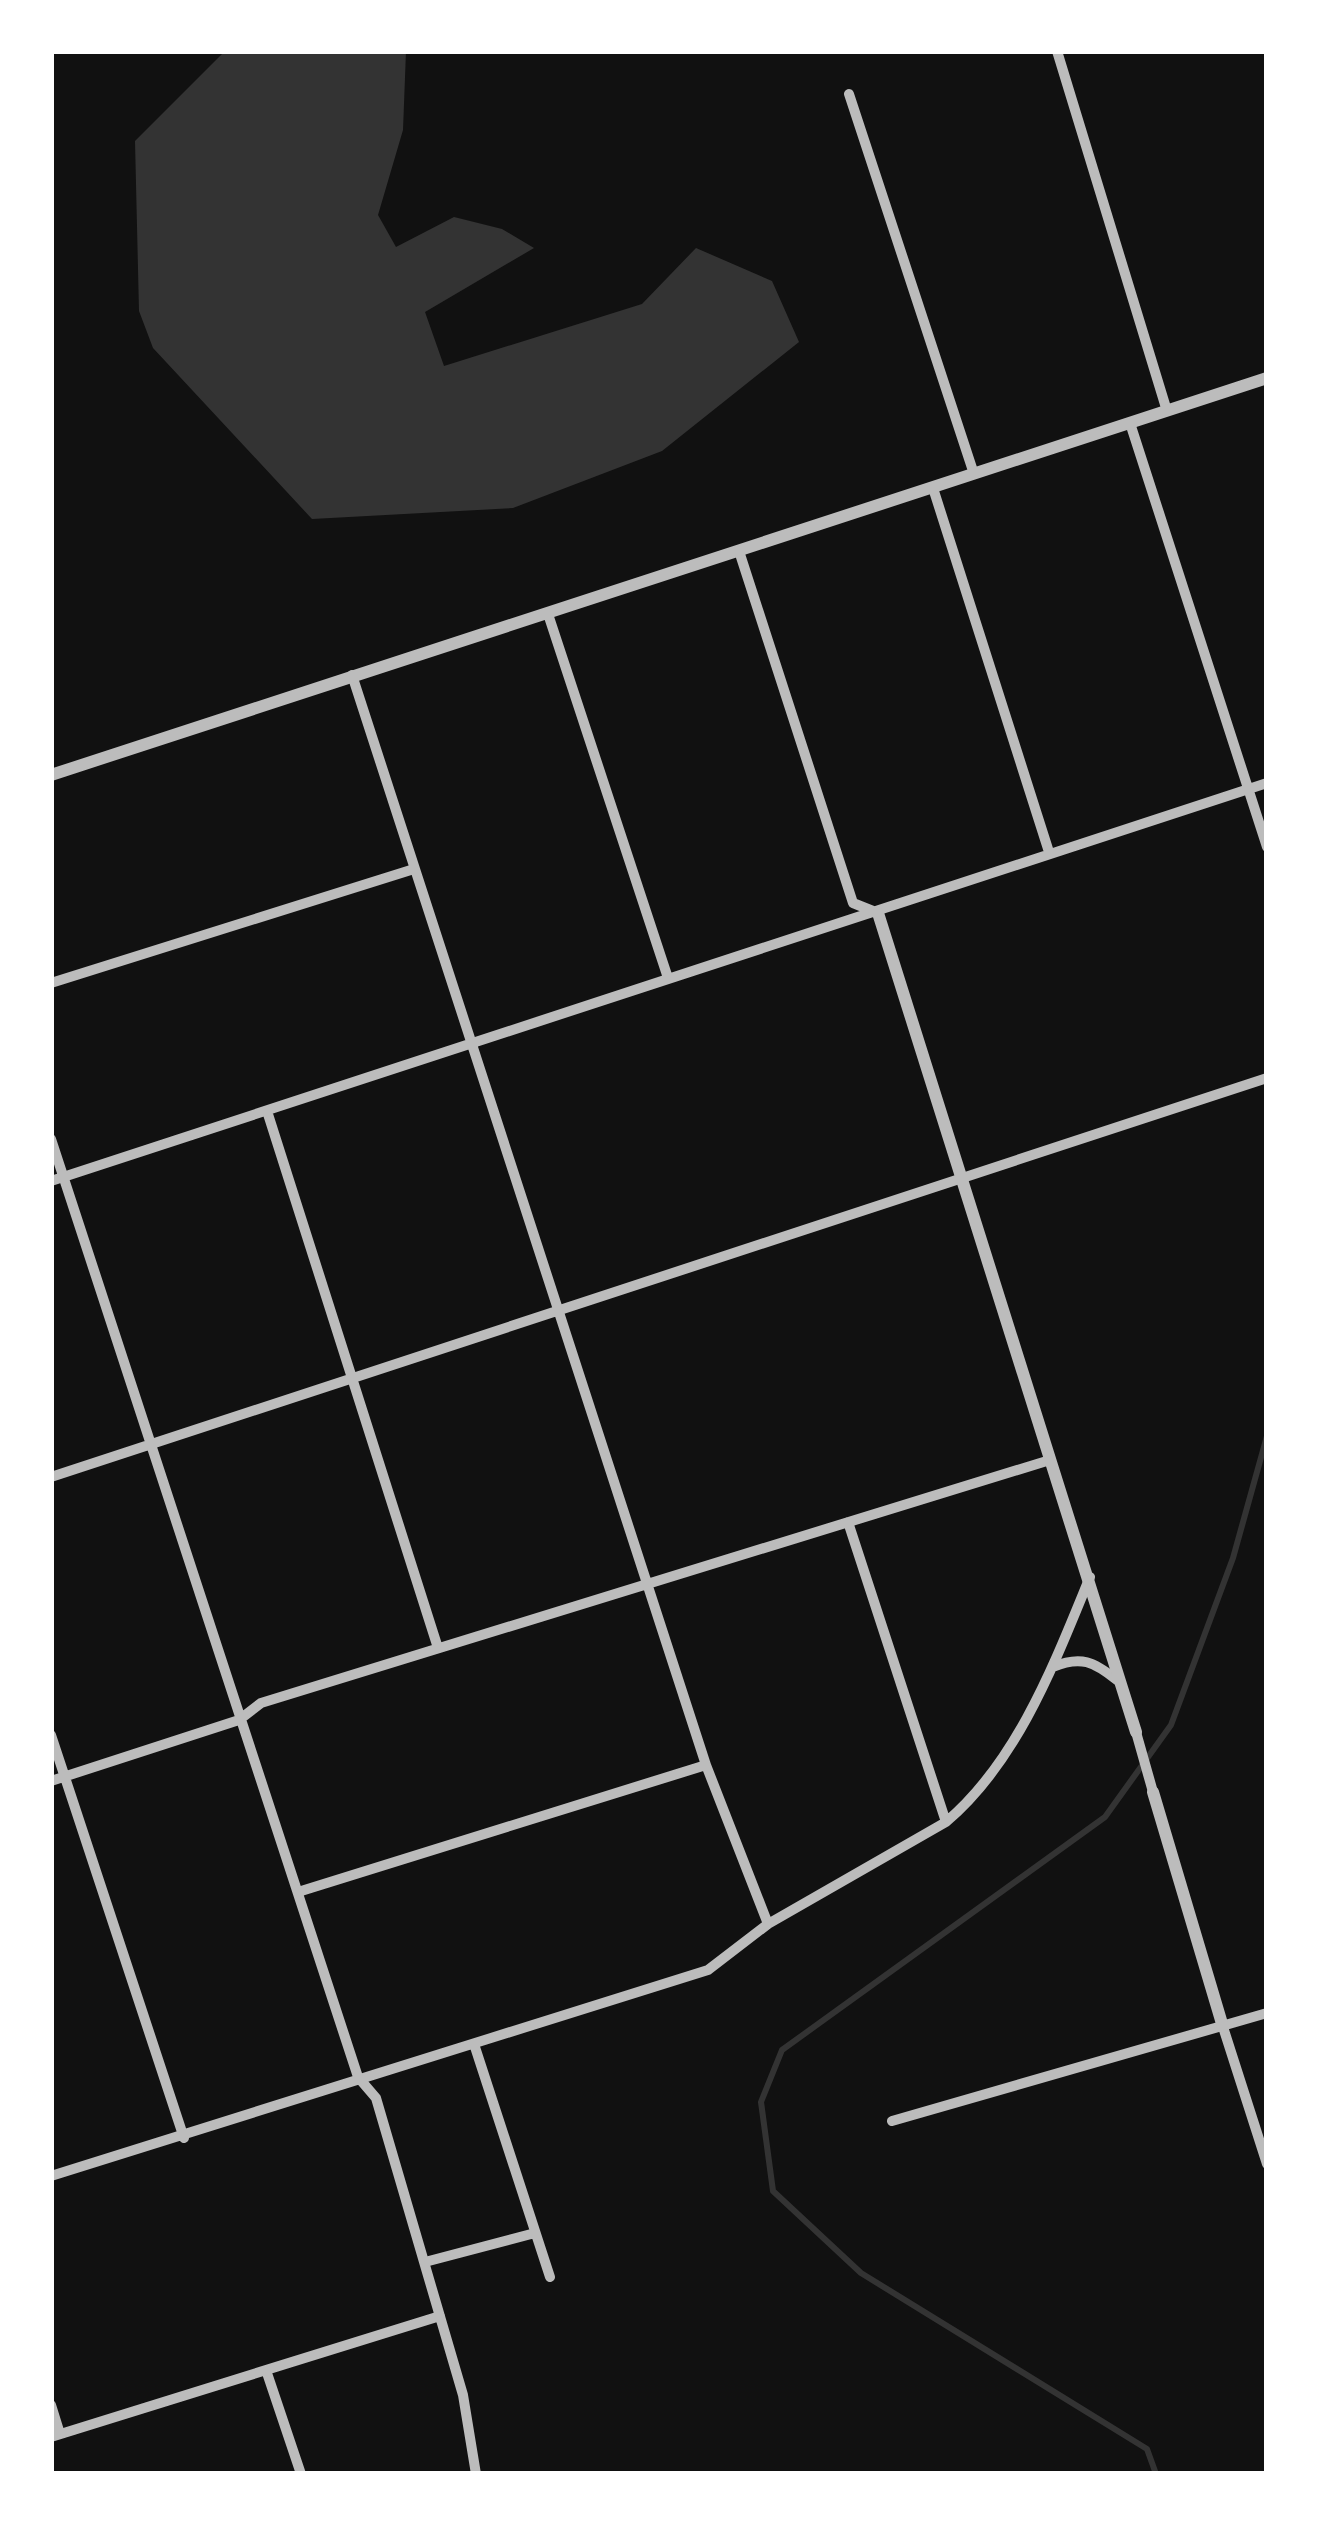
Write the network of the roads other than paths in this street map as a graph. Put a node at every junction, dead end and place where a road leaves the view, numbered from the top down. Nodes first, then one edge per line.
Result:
1 (1057, 51) edge
2 (849, 94) dead end
3 (1267, 378) edge
4 (1167, 411) junction
5 (1130, 423) junction
6 (974, 474) junction
7 (933, 488) junction
8 (739, 551) junction
9 (548, 614) junction
10 (352, 675) junction
11 (51, 775) edge
12 (1267, 784) edge
13 (1249, 790) junction
14 (1267, 847) edge
15 (1049, 852) junction
16 (414, 868) junction
17 (878, 913) junction
18 (668, 978) junction
19 (51, 983) edge
20 (466, 1041) junction
21 (1267, 1078) edge
22 (267, 1111) junction
23 (51, 1138) edge
24 (961, 1178) junction
25 (57, 1180) edge
26 (560, 1313) junction
27 (349, 1378) junction
28 (149, 1445) junction
29 (1050, 1460) junction
30 (51, 1477) edge
31 (848, 1522) junction
32 (1090, 1576) junction
33 (650, 1584) junction
34 (438, 1648) junction
35 (1053, 1667) junction
36 (1117, 1680) junction
37 (239, 1720) junction
38 (1136, 1732) joint
39 (51, 1736) edge
40 (706, 1765) junction
41 (57, 1779) edge
42 (1153, 1792) joint
43 (946, 1822) junction
44 (298, 1892) junction
45 (768, 1924) junction
46 (1267, 2013) edge
47 (1223, 2027) junction
48 (475, 2047) junction
49 (358, 2077) junction
50 (892, 2121) dead end
51 (184, 2138) junction
52 (1267, 2164) edge
53 (51, 2176) edge
54 (535, 2233) junction
55 (425, 2262) junction
56 (550, 2277) dead end
57 (440, 2316) junction
58 (266, 2370) junction
59 (51, 2405) edge
60 (56, 2436) edge
61 (301, 2474) edge
62 (476, 2474) edge

1 - 4 street
2 - 6 street
3 - 4 street
4 - 5 street
5 - 6 street
5 - 13 street
6 - 7 street
7 - 8 street
7 - 15 street
8 - 9 street
8 - 17 street
9 - 10 street
9 - 18 street
10 - 11 street
10 - 16 street
12 - 13 street
13 - 14 street
13 - 15 street
15 - 17 street
16 - 19 street
16 - 20 street
17 - 18 street
17 - 24 street
18 - 20 street
20 - 22 street
20 - 26 street
21 - 24 street
22 - 25 street
22 - 27 street
23 - 25 street
24 - 26 street
24 - 29 street
25 - 28 street
26 - 27 street
26 - 33 street
27 - 28 street
27 - 34 street
28 - 30 street
28 - 37 street
29 - 31 street
29 - 32 street
31 - 33 street
31 - 43 street
32 - 35 street
32 - 36 street
33 - 34 street
33 - 40 street
34 - 37 street
35 - 36 street
35 - 43 street
36 - 38 street
37 - 41 street
37 - 44 street
38 - 42 street
39 - 41 street
40 - 44 street
40 - 45 street
41 - 51 street
42 - 47 street
43 - 45 street
44 - 49 street
45 - 48 street
46 - 47 street
47 - 50 street
47 - 52 street
48 - 49 street
48 - 54 street
49 - 51 street
49 - 55 street
51 - 53 street
54 - 55 street
54 - 56 street
55 - 57 street
57 - 58 street
57 - 62 street
58 - 60 street
58 - 61 street
59 - 60 street

